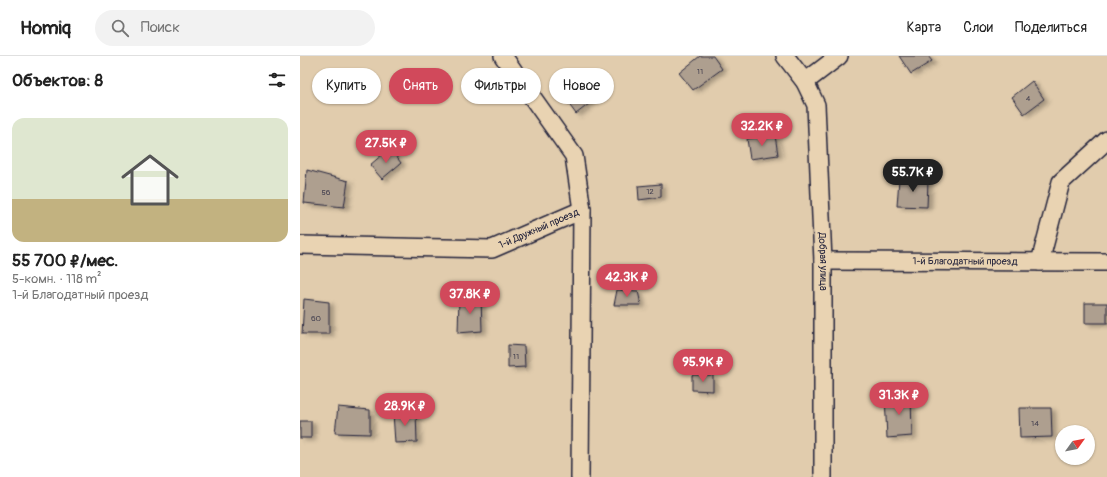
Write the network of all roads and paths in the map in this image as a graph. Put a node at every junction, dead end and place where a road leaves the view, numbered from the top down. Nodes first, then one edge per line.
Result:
1 (502, 56) edge
2 (785, 56) edge
3 (839, 56) edge
4 (805, 82) junction
5 (1107, 140) edge
6 (582, 210) junction
7 (300, 245) edge
8 (822, 262) junction
9 (1040, 262) junction
10 (1107, 262) edge
11 (580, 477) edge
12 (823, 477) edge

1 - 6 street
2 - 4 street, Добрая улица
3 - 4 street
4 - 8 street, Добрая улица
5 - 9 street
6 - 7 street, 1-й Дружный проезд
6 - 11 street, 1-й Дружный проезд
8 - 9 street, 1-й Благодатный проезд
8 - 12 street, Добрая улица
9 - 10 street, 1-й Благодатный проезд

